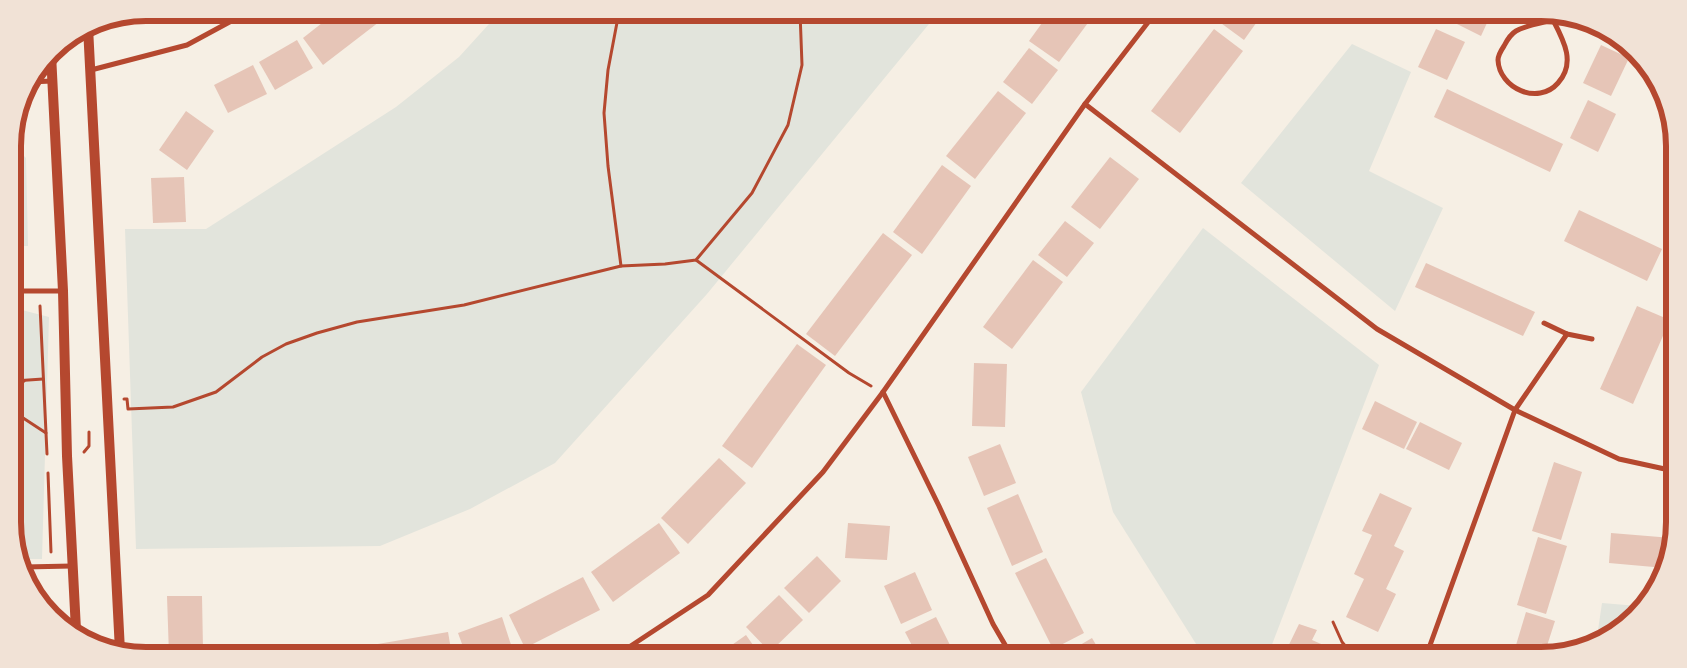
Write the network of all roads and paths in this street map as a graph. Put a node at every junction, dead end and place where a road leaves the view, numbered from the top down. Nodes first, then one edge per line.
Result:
1 (1149, 21) edge
2 (1543, 21) edge
3 (230, 22) edge
4 (617, 22) edge
5 (800, 22) edge
6 (1556, 22) edge
7 (88, 35) edge
8 (51, 65) edge
9 (90, 70) junction
10 (52, 81) junction
11 (39, 82) edge
12 (1085, 104) junction
13 (696, 260) junction
14 (621, 266) junction
15 (39, 290) junction
16 (63, 290) junction
17 (22, 291) edge
18 (1544, 323) dead end
19 (1567, 334) junction
20 (1592, 339) dead end
21 (44, 379) junction
22 (21, 381) edge
23 (25, 381) junction
24 (21, 383) edge
25 (883, 392) junction
26 (108, 400) junction
27 (1515, 410) junction
28 (21, 417) edge
29 (46, 434) junction
30 (47, 456) dead end
31 (48, 466) dead end
32 (1666, 469) edge
33 (52, 566) junction
34 (73, 566) junction
35 (30, 567) edge
36 (1333, 622) dead end
37 (76, 625) edge
38 (120, 643) edge
39 (1007, 646) edge
40 (1346, 646) edge
41 (1430, 646) edge
42 (630, 647) edge

1 - 12 street
2 - 6 street
3 - 9 street
4 - 14 path
5 - 13 path
7 - 9 main road
8 - 10 main road
9 - 26 main road
10 - 11 street
10 - 16 main road
12 - 25 street
12 - 27 street
13 - 14 path
13 - 25 path
14 - 26 path
15 - 16 street
15 - 17 street
15 - 21 path
16 - 34 main road
18 - 19 street
19 - 20 street
19 - 27 street
21 - 23 path
21 - 29 path
22 - 23 path
23 - 24 path
25 - 39 street
25 - 42 street
26 - 38 main road
27 - 32 street
27 - 41 street
28 - 29 path
29 - 30 path
31 - 33 path
33 - 34 street
33 - 35 street
34 - 37 main road
36 - 40 path

